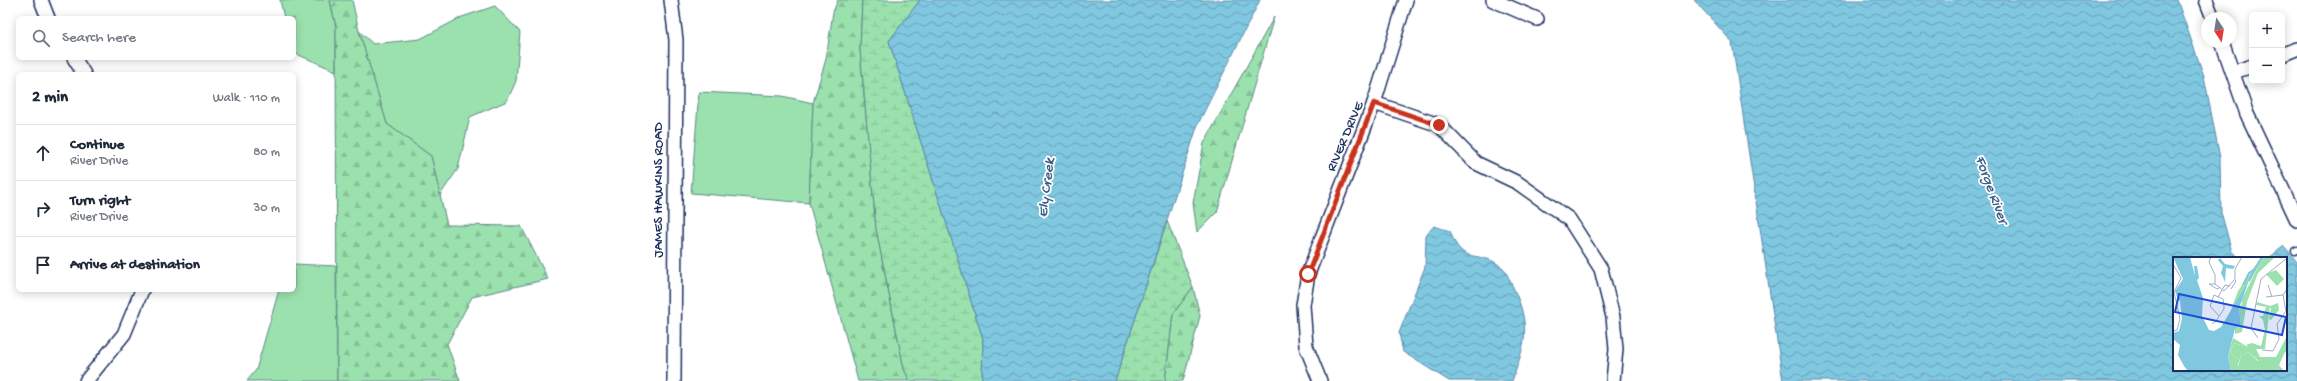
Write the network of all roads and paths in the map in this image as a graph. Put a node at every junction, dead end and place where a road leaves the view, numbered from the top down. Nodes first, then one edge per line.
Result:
1 (41, 0) edge
2 (671, 0) edge
3 (1406, 0) edge
4 (1493, 0) edge
5 (2206, 0) edge
6 (2211, 12) edge
7 (47, 16) edge
8 (1537, 19) dead end
9 (2224, 48) edge
10 (2297, 50) edge
11 (2285, 54) edge
12 (75, 60) edge
13 (2249, 67) edge
14 (83, 72) edge
15 (2234, 72) junction
16 (1374, 103) junction
17 (2297, 220) edge
18 (141, 292) edge
19 (86, 381) edge
20 (674, 381) edge
21 (1320, 381) edge
22 (1613, 381) edge

1 - 7 street
2 - 20 street, JAMES HAWKINS ROAD
3 - 16 street
4 - 8 street
5 - 6 street
9 - 15 street
10 - 11 street
12 - 14 street
13 - 15 street
15 - 17 street
16 - 21 street, RIVER DRIVE
16 - 22 street, RIVER DRIVE
18 - 19 street

